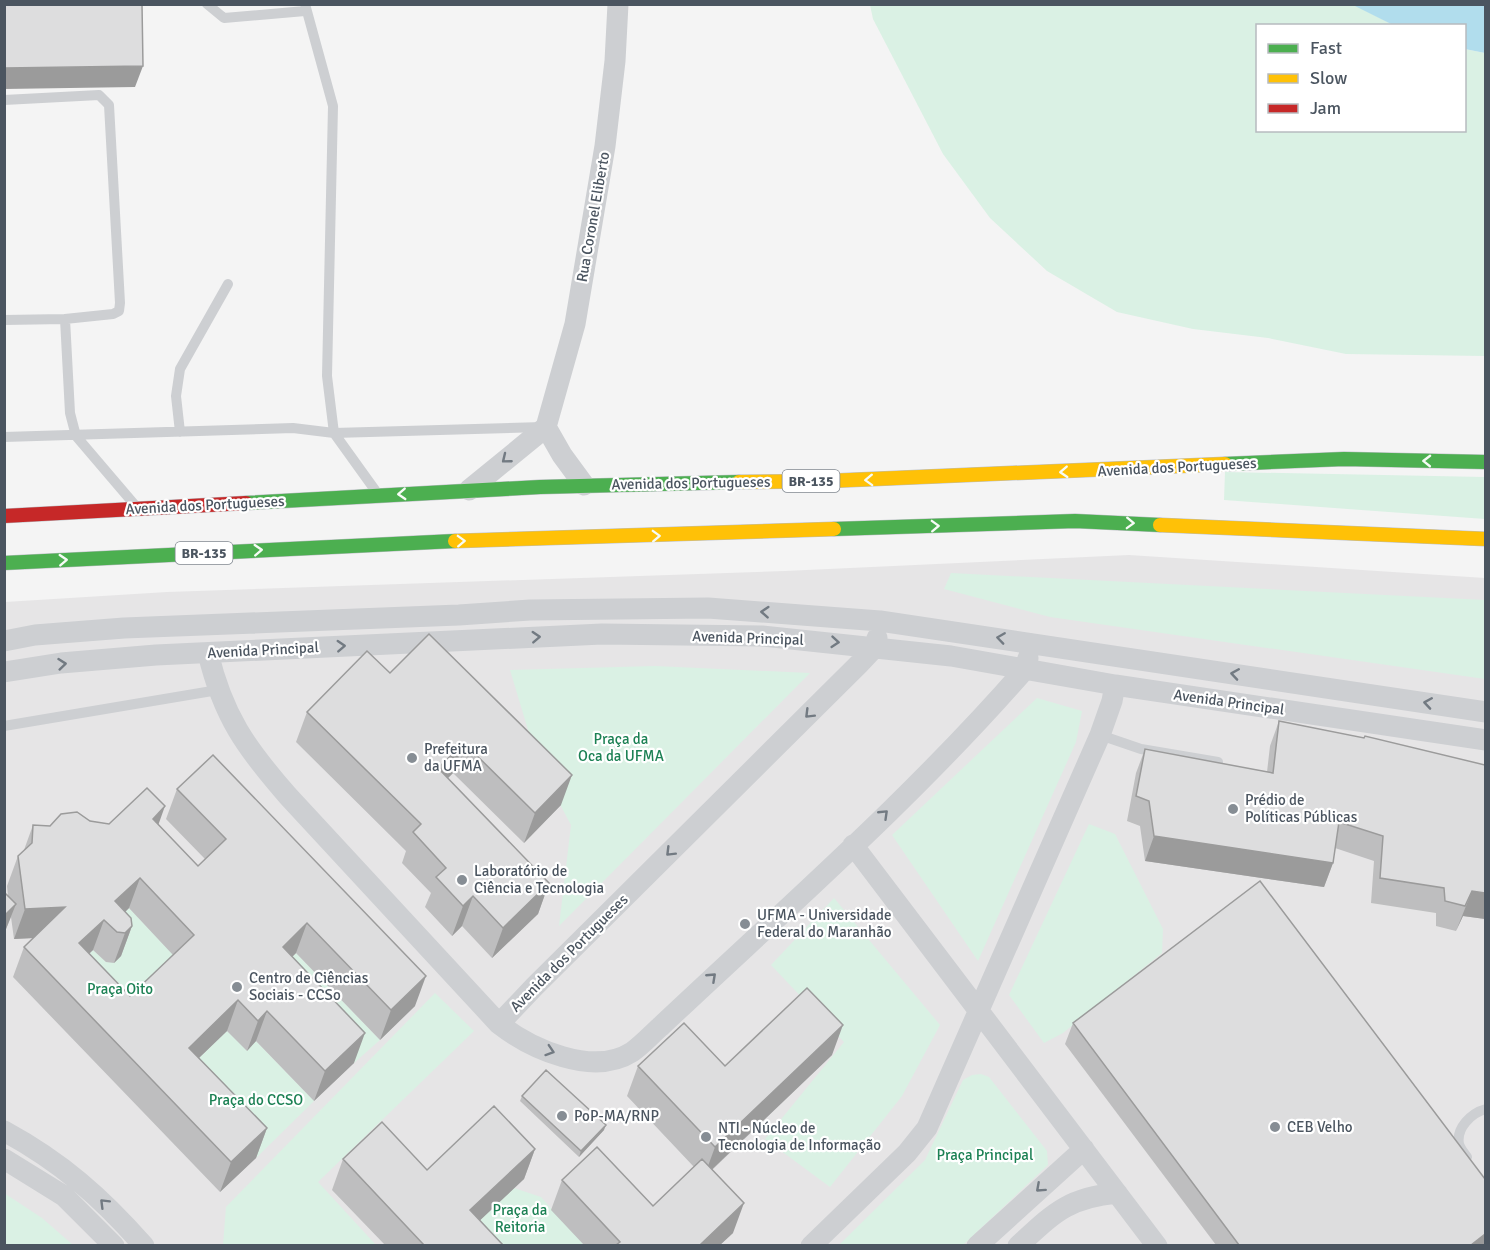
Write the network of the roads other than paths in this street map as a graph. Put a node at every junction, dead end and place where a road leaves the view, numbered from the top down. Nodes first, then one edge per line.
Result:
1 (207, 4) edge
2 (618, 4) edge
3 (305, 8) edge
4 (4, 100) edge
5 (228, 284) dead end
6 (65, 319) junction
7 (4, 320) edge
8 (546, 427) junction
9 (180, 432) junction
10 (334, 433) junction
11 (76, 436) junction
12 (4, 437) edge
13 (1485, 462) edge
14 (584, 485) junction
15 (540, 487) junction
16 (469, 490) junction
17 (379, 495) junction
18 (415, 508) dead end
19 (138, 509) junction
20 (4, 516) edge
21 (1485, 539) edge
22 (4, 563) edge
23 (459, 615) junction
24 (880, 621) junction
25 (462, 640) junction
26 (4, 641) edge
27 (1031, 643) junction
28 (876, 647) junction
29 (208, 653) junction
30 (1026, 668) junction
31 (4, 672) edge
32 (1114, 685) junction
33 (218, 690) junction
34 (1485, 712) edge
35 (4, 726) edge
36 (1100, 735) junction
37 (1485, 740) edge
38 (1218, 762) edge
39 (853, 845) junction
40 (978, 1009) junction
41 (498, 1024) junction
42 (1485, 1108) edge
43 (4, 1131) edge
44 (1084, 1149) junction
45 (4, 1159) edge
46 (1475, 1170) edge
47 (1118, 1193) junction
48 (114, 1245) edge
49 (144, 1245) edge
50 (811, 1245) edge
51 (977, 1245) edge
52 (1018, 1245) edge
53 (1157, 1245) edge

1 - 3 lane
2 - 8 street, Rua Coronel Eliberto
3 - 10 lane
4 - 6 lane
5 - 9 lane
6 - 7 lane
6 - 11 lane
8 - 10 lane
8 - 14 street
8 -> 16 street
9 - 10 lane
9 - 11 lane
10 - 17 lane
11 - 12 lane
11 - 19 lane
13 -> 14 highway, Avenida dos Portugueses / BR-135
14 - 15 highway, Avenida dos Portugueses / BR-135
15 - 16 highway, Avenida dos Portugueses / BR-135
15 - 18 highway
16 -> 17 highway, Avenida dos Portugueses / BR-135
17 - 19 highway, Avenida dos Portugueses / BR-135
19 - 20 highway, Avenida dos Portugueses / BR-135
22 -> 21 highway, BR-135
24 -> 23 street, Avenida Principal
23 - 25 street
23 - 26 street, Avenida Principal
27 -> 24 street, Avenida Principal
24 - 28 street
25 -> 28 street, Avenida Principal
29 -> 25 street, Avenida Principal
27 - 30 street
34 -> 27 street, Avenida Principal
28 - 30 street, Avenida Principal
28 -> 41 street, Avenida dos Portugueses
31 -> 29 street, Avenida Principal
29 - 33 street
30 - 32 street, Avenida Principal
39 -> 30 street, Avenida dos Portugueses
32 - 36 street
32 - 37 street, Avenida Principal
33 - 35 lane
33 - 41 street
36 - 38 lane
36 - 40 street
39 - 40 street
41 -> 39 street, Avenida dos Portugueses
40 - 44 street
40 - 50 street
42 - 46 lane
49 -> 43 street
44 - 47 street
44 -> 51 street
45 - 48 street
47 - 52 street
47 - 53 street

